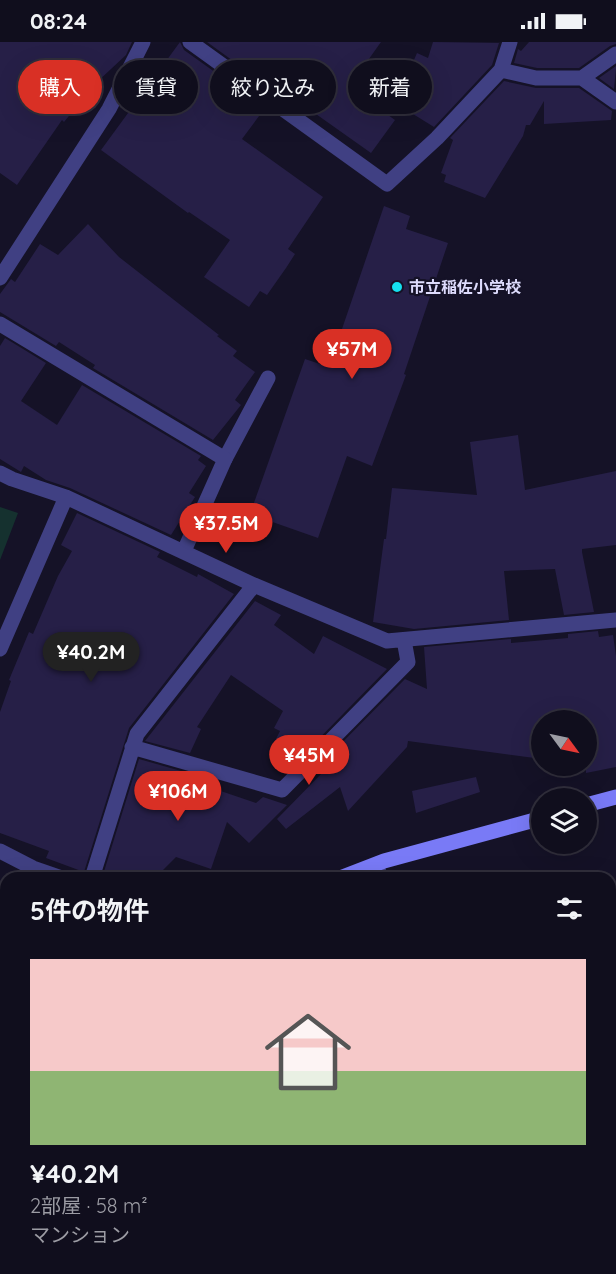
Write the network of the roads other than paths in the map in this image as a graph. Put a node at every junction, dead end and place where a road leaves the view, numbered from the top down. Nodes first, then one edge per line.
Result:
1 (142, 42) edge
2 (190, 42) edge
3 (508, 43) edge
4 (616, 54) edge
5 (501, 70) junction
6 (582, 78) junction
7 (616, 102) edge
8 (0, 278) edge
9 (0, 324) edge
10 (268, 378) dead end
11 (225, 459) junction
12 (0, 473) edge
13 (66, 497) junction
14 (184, 551) junction
15 (254, 585) junction
16 (616, 620) edge
17 (404, 640) junction
18 (0, 649) edge
19 (132, 747) junction
20 (616, 797) edge
21 (597, 802) edge
22 (531, 822) edge
23 (0, 851) edge
24 (378, 871) edge
25 (45, 872) edge
26 (94, 872) edge

1 - 8 street
2 - 5 street
3 - 5 street
4 - 6 street
5 - 6 street
6 - 7 street
9 - 11 street
10 - 11 street
11 - 14 street
12 - 13 street
13 - 14 street
13 - 18 street
14 - 15 street
15 - 17 street
15 - 19 street
16 - 17 street
17 - 19 street
19 - 26 street
20 - 21 street
22 - 24 street
23 - 25 street

